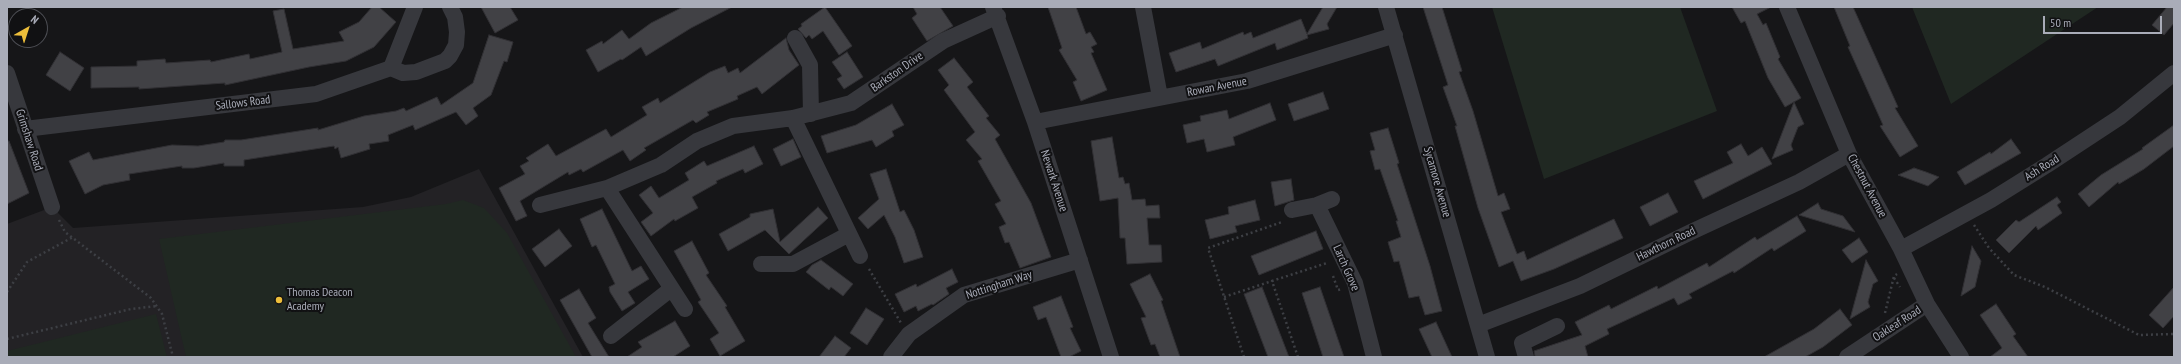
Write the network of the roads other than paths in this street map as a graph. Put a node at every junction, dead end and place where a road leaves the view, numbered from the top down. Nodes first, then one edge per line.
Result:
1 (416, 7) edge
2 (450, 7) edge
3 (1143, 7) edge
4 (1386, 7) edge
5 (1787, 7) edge
6 (996, 12) edge
7 (1395, 36) junction
8 (795, 38) dead end
9 (391, 68) junction
10 (7, 73) edge
11 (2174, 73) edge
12 (1160, 97) junction
13 (811, 114) junction
14 (793, 118) junction
15 (1035, 122) junction
16 (26, 129) junction
17 (1849, 154) junction
18 (607, 188) junction
19 (1332, 199) dead end
20 (540, 205) dead end
21 (1317, 205) junction
22 (52, 207) road end
23 (1287, 216) road end
24 (849, 234) junction
25 (1901, 249) junction
26 (860, 256) road end
27 (1080, 260) junction
28 (761, 264) dead end
29 (672, 289) junction
30 (1927, 304) junction
31 (685, 309) dead end
32 (1478, 325) junction
33 (1557, 326) dead end
34 (611, 336) dead end
35 (891, 357) edge
36 (1111, 357) edge
37 (1374, 357) edge
38 (1488, 357) edge
39 (1526, 357) edge
40 (1847, 357) edge
41 (1960, 357) edge

1 - 9 street
2 - 9 street
3 - 12 street
4 - 7 street, Sycamore Avenue
5 - 17 street, Chestnut Avenue
6 - 13 street, Barkston Drive
6 - 15 street, Newark Avenue
7 - 12 street, Rowan Avenue
7 - 32 street, Sycamore Avenue
8 - 13 street
9 - 16 street, Sallows Road
10 - 16 street, Grimshaw Road
11 - 25 street, Ash Road
12 - 15 street, Rowan Avenue
13 - 14 street, Barkston Drive
14 - 18 street, Barkston Drive
14 - 24 street
15 - 27 street, Newark Avenue
16 - 22 street, Grimshaw Road
17 - 25 street, Chestnut Avenue
17 - 32 street, Hawthorn Road
18 - 20 street, Barkston Drive
18 - 29 street
19 - 21 street
21 - 23 street
21 - 37 street, Larch Grove
24 - 26 street
24 - 28 street
25 - 30 street, Chestnut Avenue
27 - 35 street, Nottingham Way
27 - 36 street, Newark Avenue
29 - 31 street
29 - 34 street
30 - 40 street, Oakleaf Road
30 - 41 street, Chestnut Avenue
32 - 38 street, Sycamore Avenue
33 - 39 street

